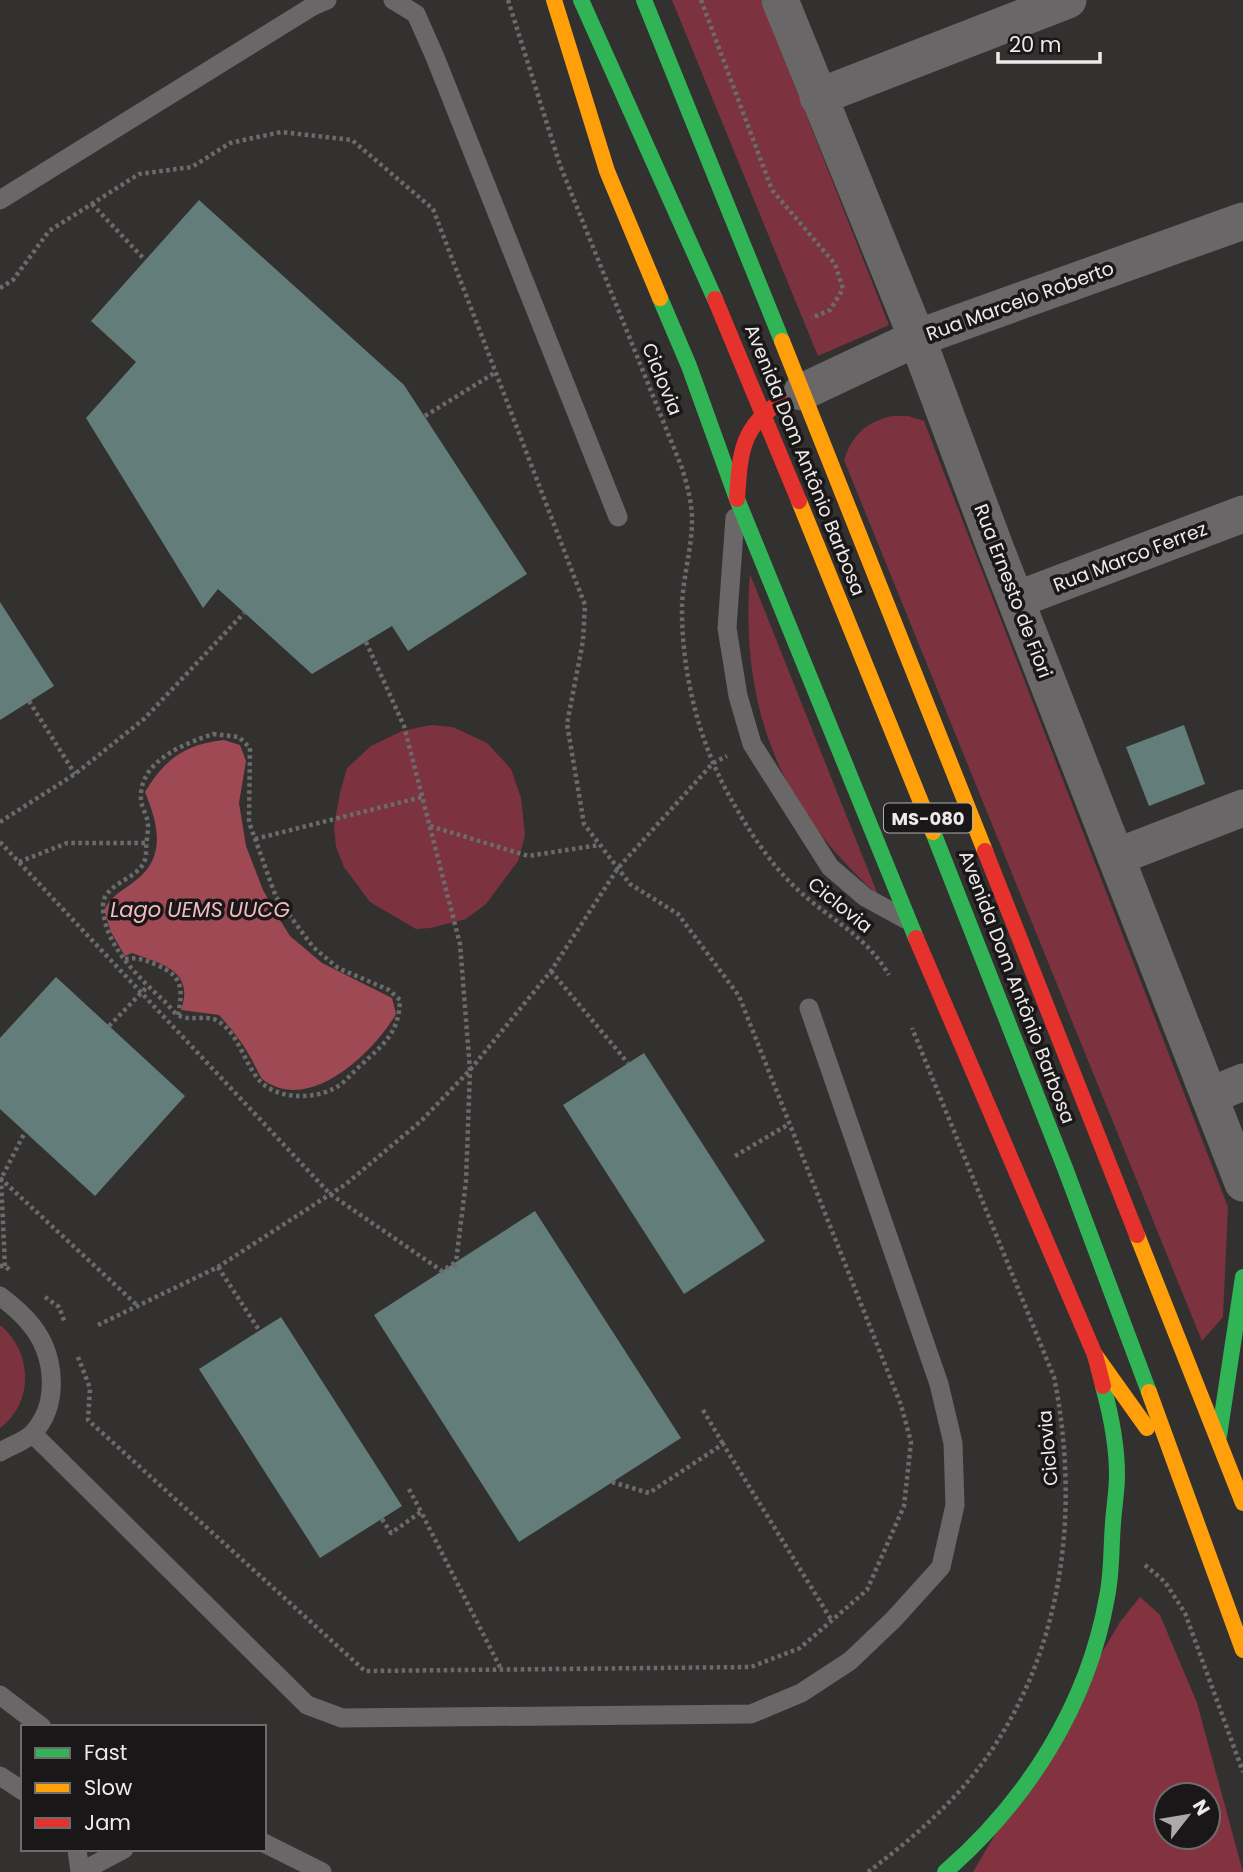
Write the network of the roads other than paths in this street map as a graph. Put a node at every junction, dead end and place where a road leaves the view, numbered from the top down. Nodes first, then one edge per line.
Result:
1 (327, 0) edge
2 (393, 0) edge
3 (554, 0) edge
4 (581, 0) edge
5 (644, 0) edge
6 (780, 0) edge
7 (1068, 0) edge
8 (818, 97) junction
9 (0, 200) edge
10 (1243, 221) edge
11 (917, 338) junction
12 (802, 392) junction
13 (763, 410) junction
14 (737, 499) junction
15 (1243, 513) edge
16 (618, 517) dead end
17 (1016, 600) junction
18 (1243, 808) edge
19 (1116, 858) junction
20 (909, 922) junction
21 (809, 1008) dead end
22 (1243, 1082) edge
23 (1209, 1096) junction
24 (1243, 1183) edge
25 (1243, 1277) edge
26 (0, 1296) edge
27 (1095, 1355) junction
28 (33, 1434) junction
29 (1219, 1438) junction
30 (0, 1452) edge
31 (1177, 1464) junction
32 (1243, 1503) edge
33 (1243, 1650) edge
34 (0, 1695) edge
35 (39, 1725) edge
36 (0, 1776) edge
37 (21, 1790) edge
38 (266, 1844) edge
39 (77, 1851) edge
40 (120, 1851) edge
41 (81, 1872) edge
42 (322, 1872) edge
43 (945, 1872) edge

1 - 9 lane
2 - 16 lane
3 - 14 main road
4 - 13 main road, Avenida Dom Antônio Barbosa / MS-080
5 - 12 main road, Avenida Dom Antônio Barbosa / MS-080
6 - 8 street, Rua Ernesto de Fiori
7 - 8 street
8 - 11 street, Rua Ernesto de Fiori
10 - 11 street, Rua Marcelo Roberto
11 - 12 street, Rua Marcelo Roberto
11 - 17 street, Rua Ernesto de Fiori
12 - 13 main road
12 - 29 main road, Avenida Dom Antônio Barbosa / MS-080
13 - 14 main road
13 - 31 main road, Avenida Dom Antônio Barbosa / MS-080
14 - 20 main road
14 - 20 lane
15 - 17 street, Rua Marco Ferrez
17 - 19 street, Rua Ernesto de Fiori
18 - 19 street
19 - 23 street, Rua Ernesto de Fiori
20 - 27 main road
21 - 28 lane
22 - 23 street
23 - 24 street, Rua Ernesto de Fiori
25 - 29 main road
26 - 28 lane
27 - 31 main road
27 - 43 main road
28 - 30 lane
29 - 32 main road, Avenida Dom Antônio Barbosa / MS-080
31 - 33 main road, Avenida Dom Antônio Barbosa / MS-080
34 - 35 lane
36 - 37 lane
38 - 42 lane
39 - 41 lane
40 - 41 lane

